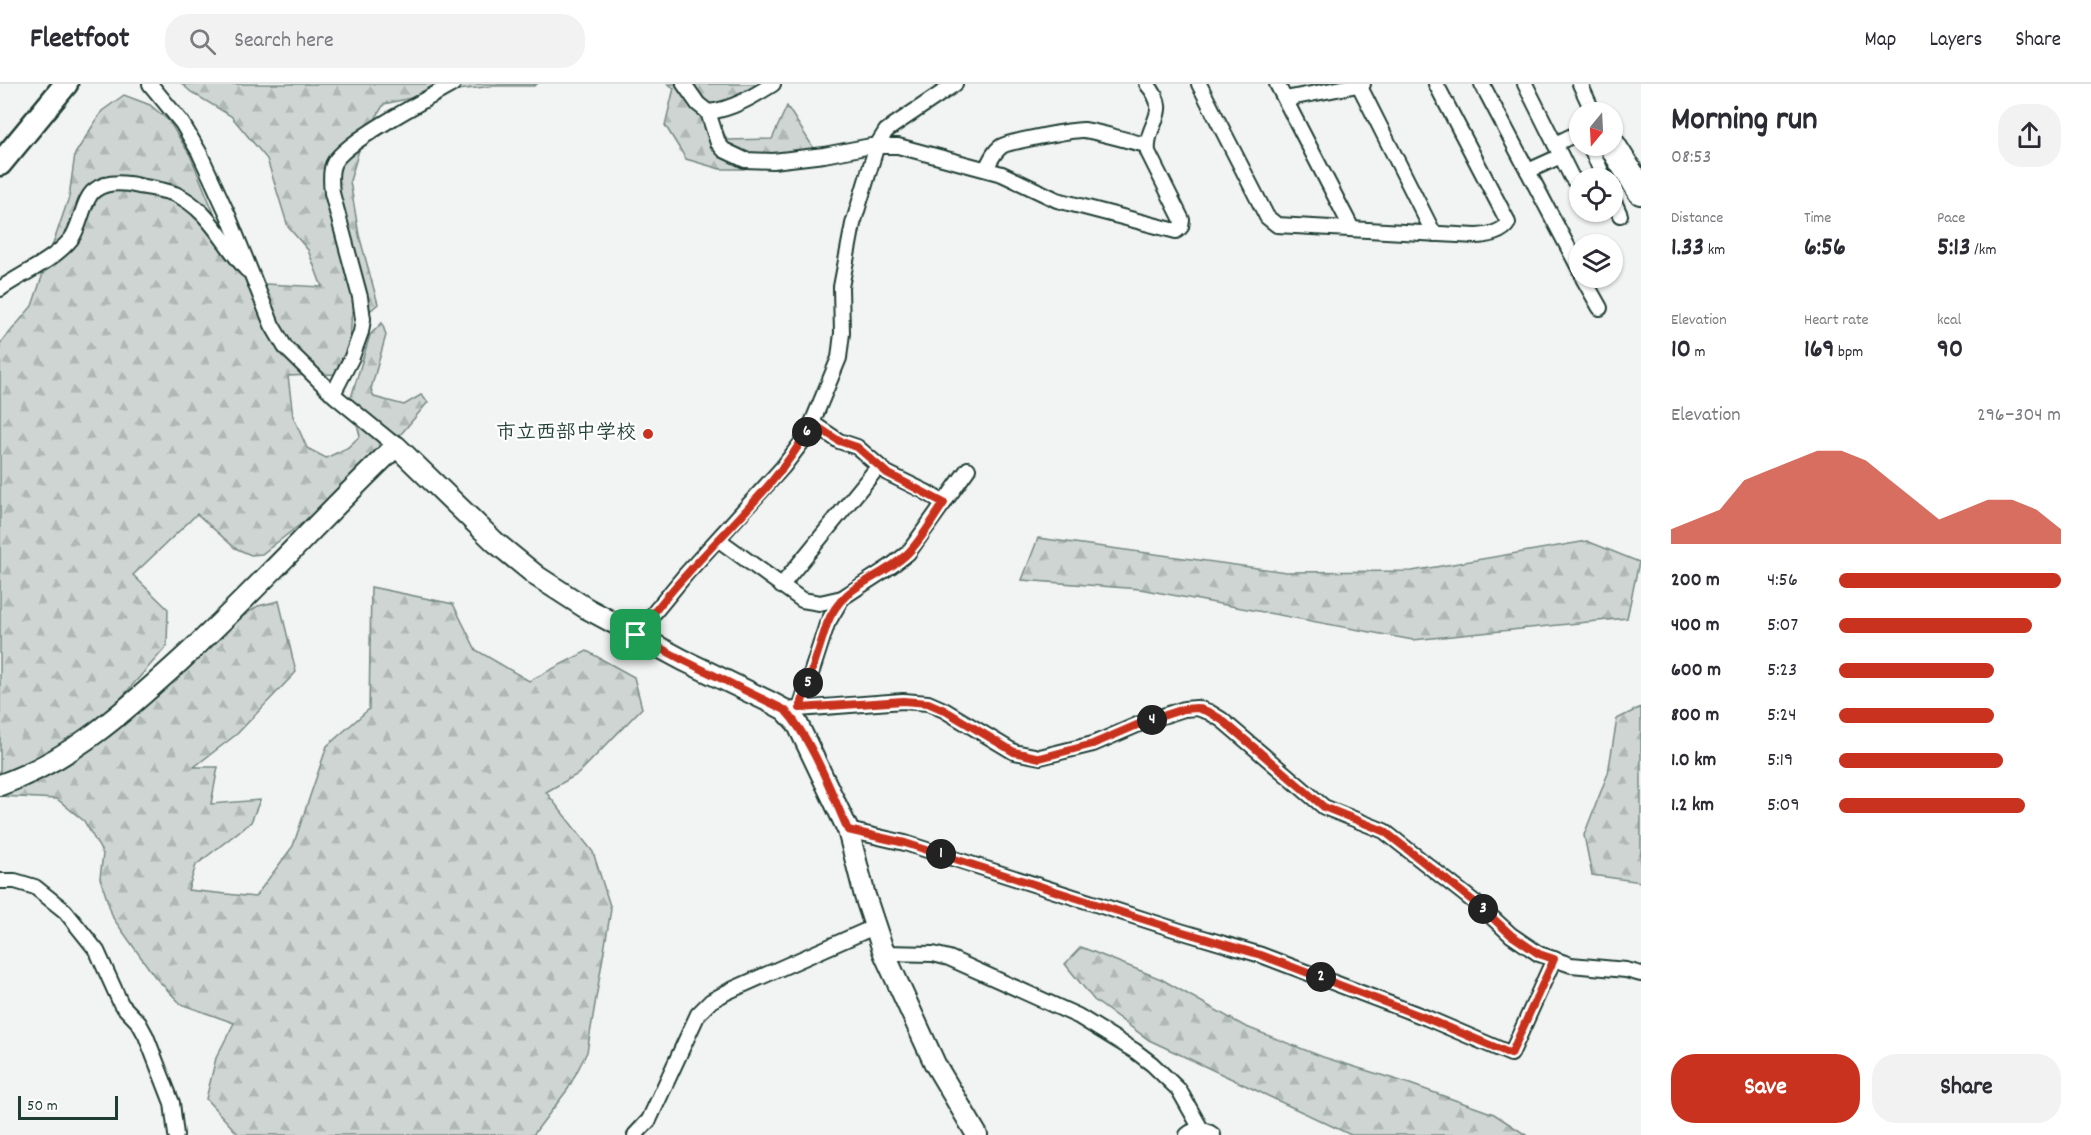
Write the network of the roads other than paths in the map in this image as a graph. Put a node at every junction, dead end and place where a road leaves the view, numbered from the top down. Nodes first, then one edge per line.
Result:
1 (66, 84) edge
2 (150, 84) edge
3 (453, 84) edge
4 (684, 84) edge
5 (773, 84) edge
6 (954, 84) edge
7 (1147, 84) edge
8 (1199, 84) edge
9 (1277, 84) edge
10 (1361, 84) edge
11 (1436, 84) edge
12 (1482, 84) edge
13 (1525, 84) edge
14 (1580, 84) edge
15 (1285, 99) junction
16 (1588, 102) edge
17 (708, 112) junction
18 (1569, 141) edge
19 (878, 145) junction
20 (1147, 145) junction
21 (1558, 150) junction
22 (1616, 156) edge
23 (1618, 156) edge
24 (0, 164) edge
25 (986, 169) junction
26 (1528, 171) junction
27 (1569, 171) edge
28 (1641, 191) edge
29 (1641, 207) edge
30 (1352, 229) junction
31 (1434, 234) junction
32 (1569, 249) edge
33 (252, 275) junction
34 (1589, 288) edge
35 (0, 289) edge
36 (1600, 308) dead end
37 (333, 394) junction
38 (812, 423) junction
39 (396, 446) junction
40 (878, 466) junction
41 (968, 469) dead end
42 (944, 503) junction
43 (719, 540) junction
44 (781, 586) junction
45 (842, 598) junction
46 (636, 635) junction
47 (792, 709) junction
48 (0, 785) edge
49 (848, 830) junction
50 (0, 881) edge
51 (874, 927) junction
52 (884, 953) junction
53 (1554, 959) junction
54 (1641, 974) edge
55 (1207, 1132) edge
56 (176, 1135) edge
57 (635, 1135) edge
58 (977, 1135) edge
59 (1187, 1135) edge

1 - 24 main road
2 - 33 street
3 - 37 street
4 - 17 street
5 - 17 street
6 - 19 street
7 - 20 street
8 - 30 street
9 - 15 street
10 - 15 street
10 - 31 street
11 - 31 street
12 - 26 street
13 - 21 street
14 - 16 street
15 - 30 street
17 - 19 street
18 - 21 street
19 - 25 street
19 - 38 street
20 - 25 street
20 - 25 street
21 - 26 street
21 - 27 street
22 - 29 street
23 - 28 highway
26 - 32 street
30 - 31 street
33 - 35 street
33 - 37 street
34 - 36 street
37 - 39 street
38 - 40 street
38 - 43 street
39 - 46 street
39 - 48 street
40 - 42 street
40 - 44 street
41 - 42 street
42 - 45 street
43 - 44 street
43 - 46 street
44 - 45 street
45 - 47 street
46 - 47 street
47 - 49 street
47 - 53 street
49 - 51 street
49 - 53 street
50 - 56 street
51 - 52 street
51 - 57 street
52 - 55 street
52 - 58 street
53 - 54 street
55 - 59 street

